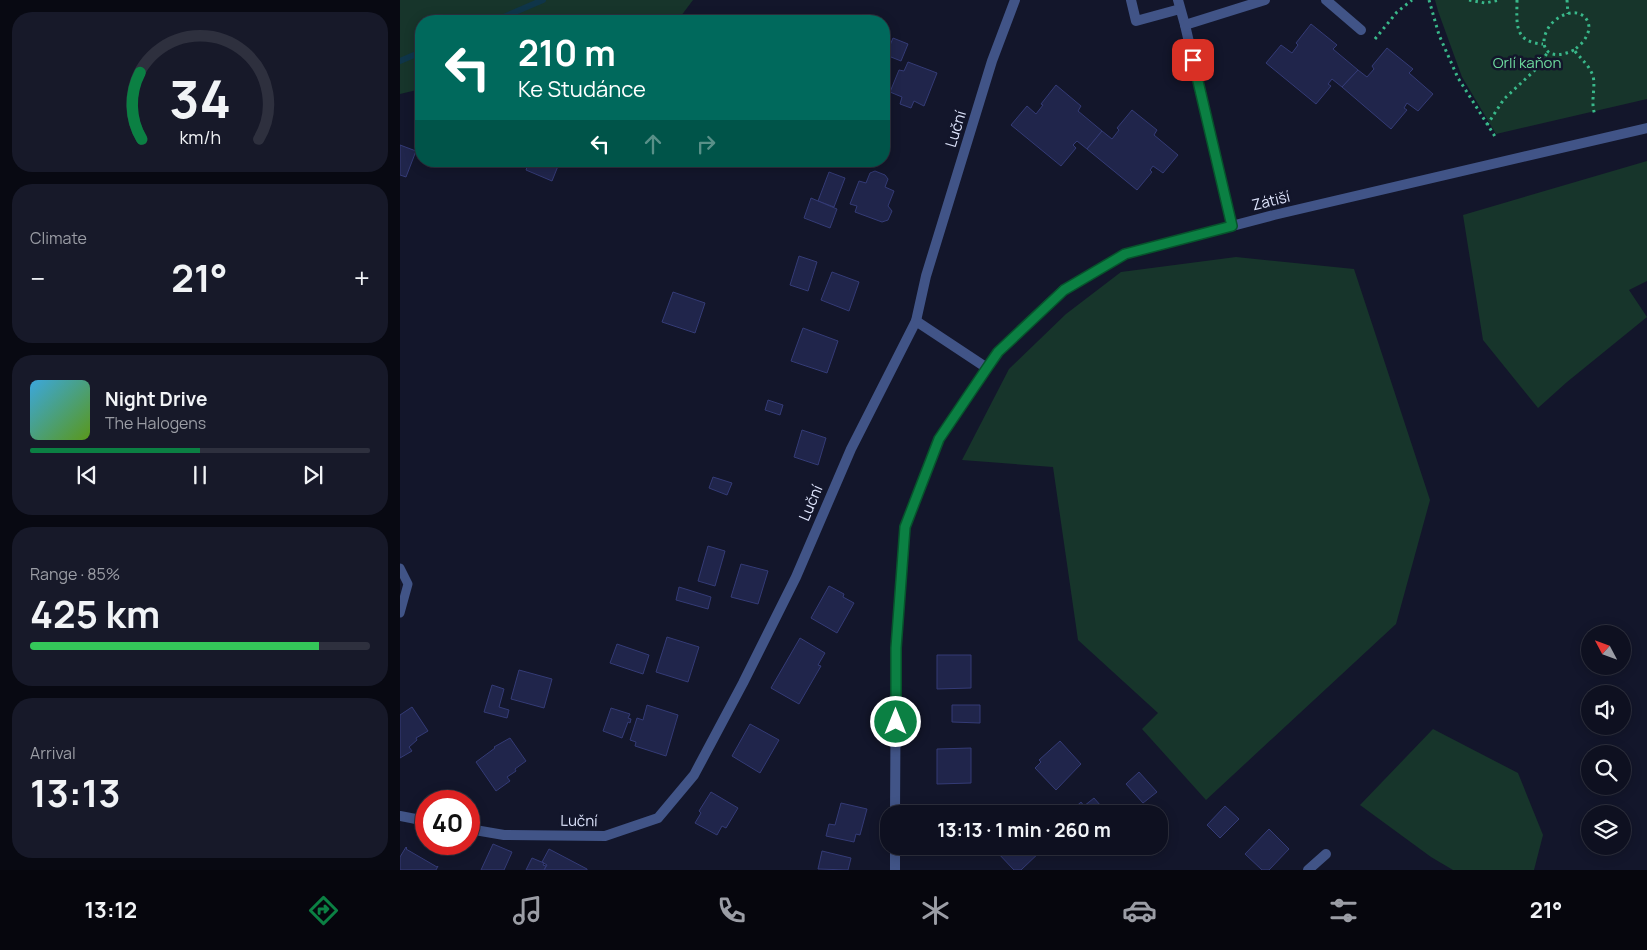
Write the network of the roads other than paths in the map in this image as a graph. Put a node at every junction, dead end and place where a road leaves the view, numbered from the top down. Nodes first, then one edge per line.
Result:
1 (1015, 0) edge
2 (1131, 0) edge
3 (1265, 0) edge
4 (1326, 0) edge
5 (1179, 5) edge
6 (1185, 25) junction
7 (1362, 30) road end
8 (1647, 128) edge
9 (1232, 226) junction
10 (916, 321) junction
11 (987, 368) junction
12 (400, 568) edge
13 (400, 613) edge
14 (895, 805) edge
15 (400, 816) edge
16 (415, 819) edge
17 (480, 830) edge
18 (1326, 854) dead end
19 (895, 855) edge
20 (895, 870) edge
21 (1308, 870) edge

1 - 10 street, Luční
2 - 5 street
3 - 6 street
4 - 7 street
5 - 6 street
6 - 9 street
8 - 9 street, Zátiší
9 - 11 street, Zátiší
10 - 11 street
10 - 17 street, Luční
11 - 14 street, Zátiší
12 - 13 lane
15 - 16 street
18 - 21 street
19 - 20 street

